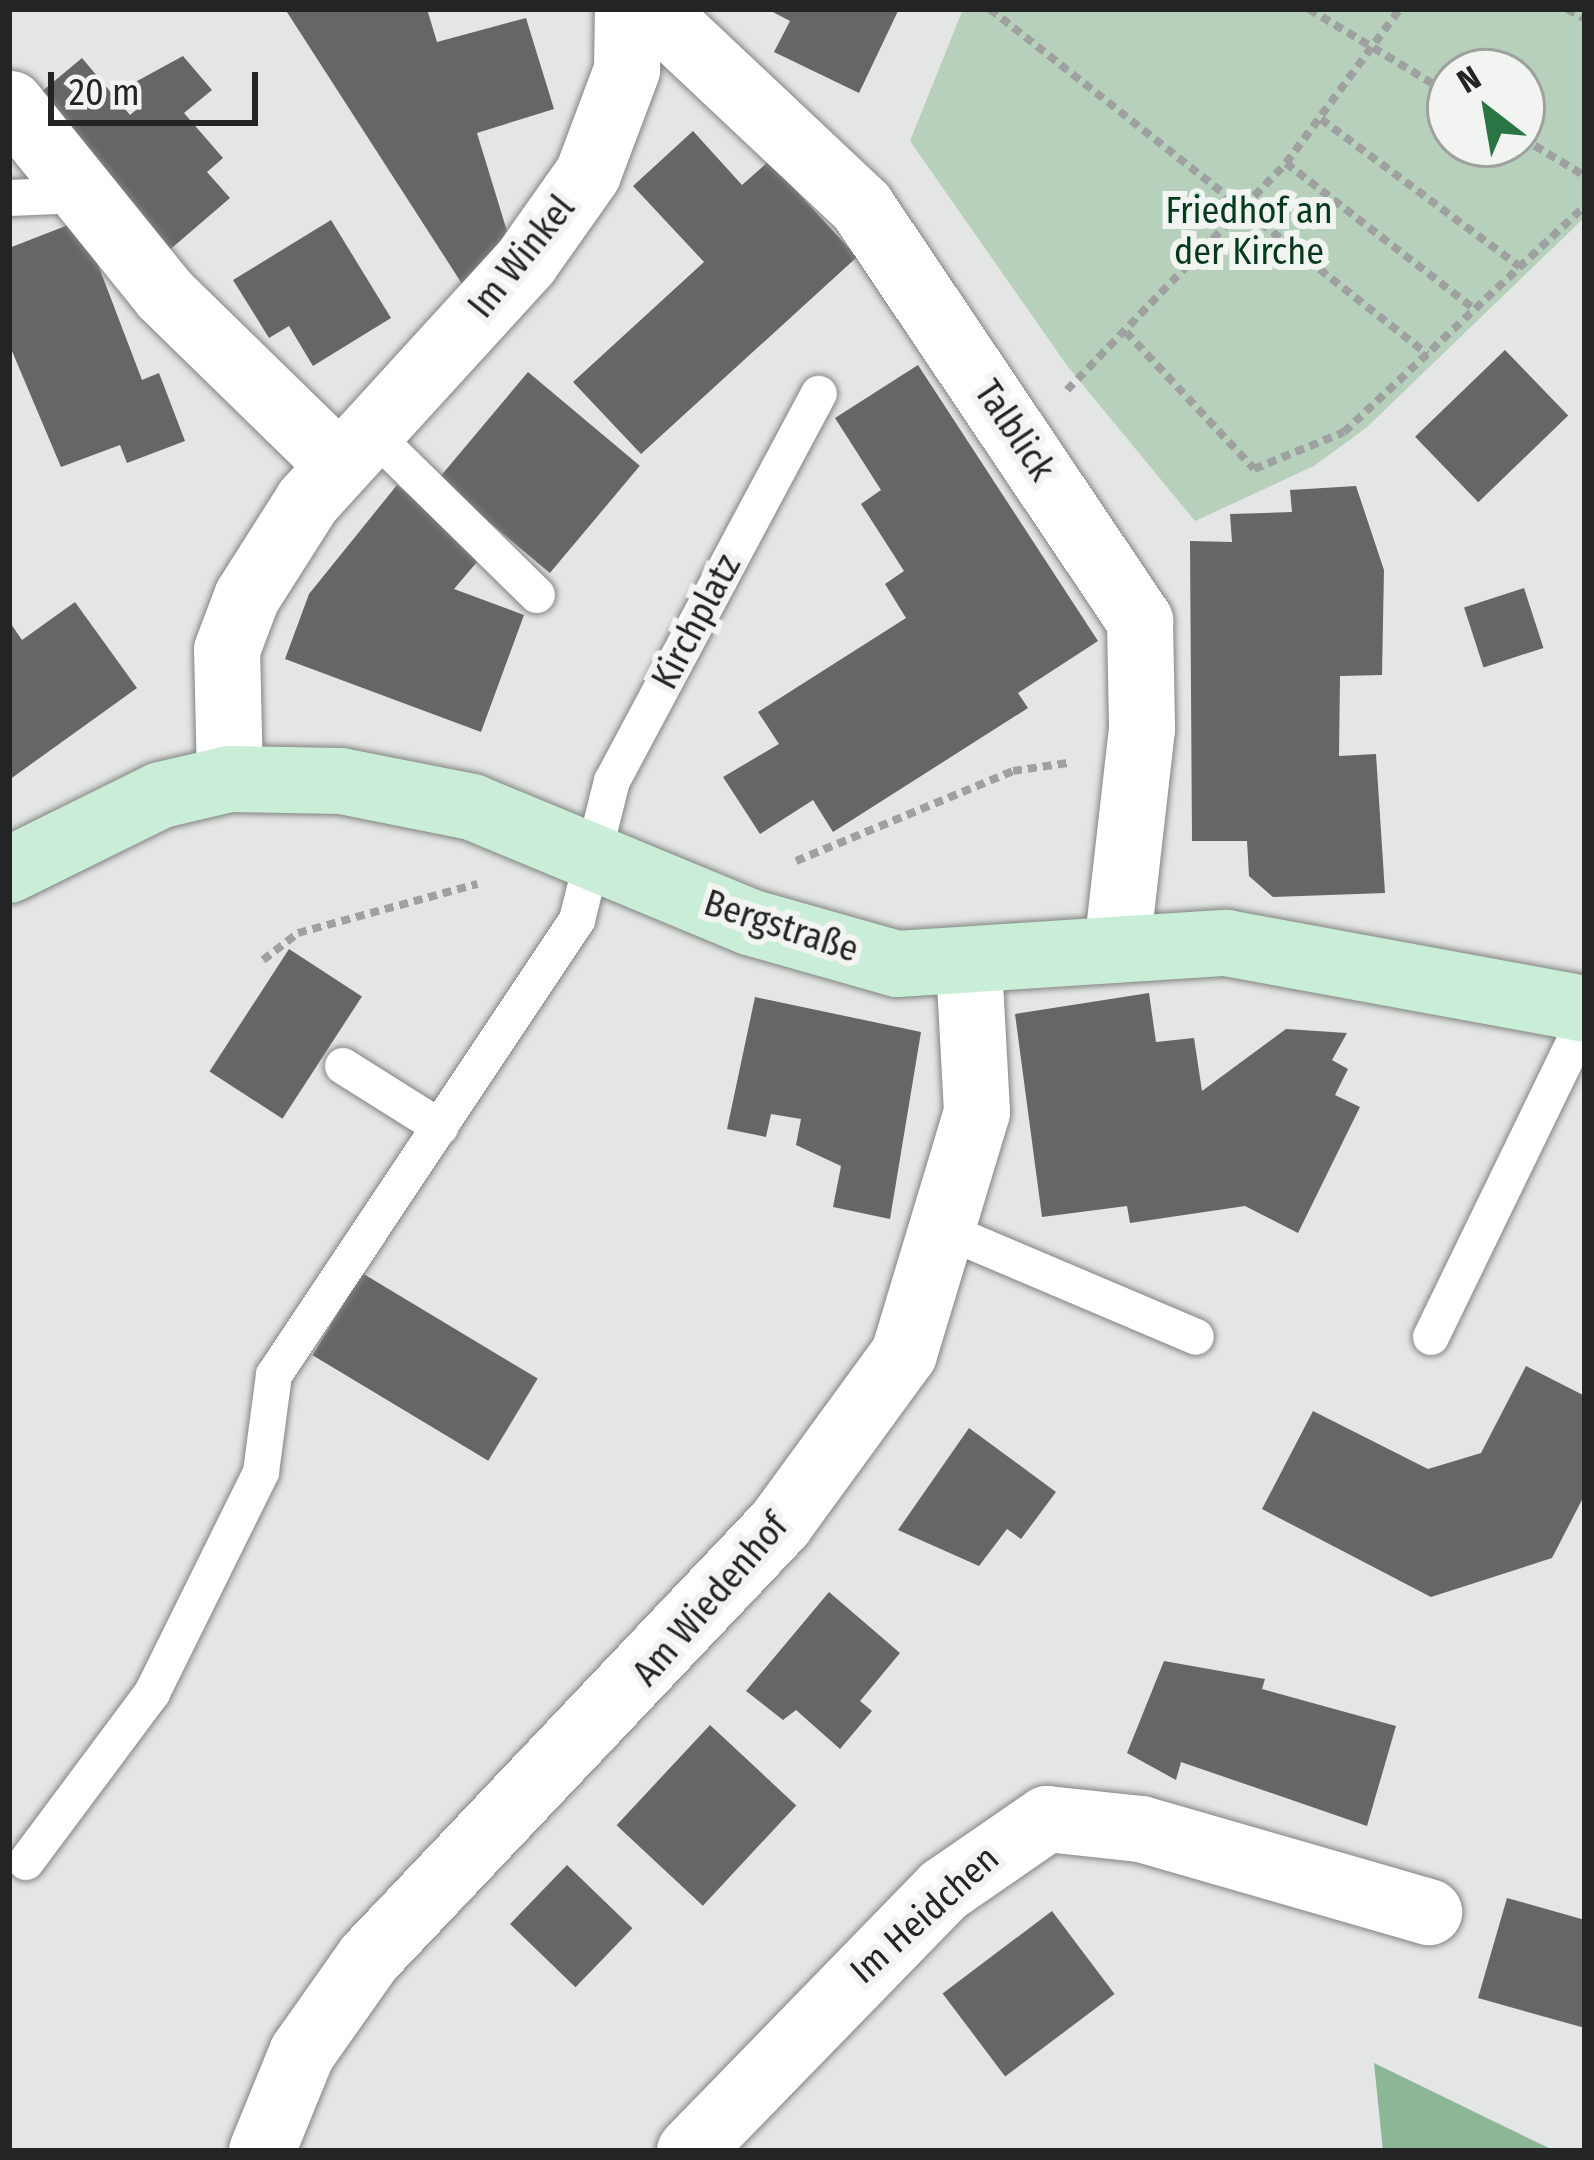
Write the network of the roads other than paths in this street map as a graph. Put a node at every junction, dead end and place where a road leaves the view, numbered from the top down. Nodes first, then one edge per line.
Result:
1 (628, 9) edge
2 (652, 9) edge
3 (11, 104) edge
4 (80, 195) junction
5 (9, 198) edge
6 (819, 394) dead end
7 (354, 448) junction
8 (537, 595) dead end
9 (230, 779) junction
10 (587, 855) junction
11 (9, 870) edge
12 (1117, 950) junction
13 (969, 962) junction
14 (1585, 1009) edge
15 (1585, 1020) edge
16 (344, 1066) dead end
17 (440, 1127) junction
18 (949, 1232) junction
19 (1196, 1337) dead end
20 (1431, 1337) dead end
21 (26, 1862) dead end
22 (1430, 1912) dead end
23 (262, 2151) edge
24 (690, 2151) edge

1 - 7 street, Im Winkel
2 - 12 street, Talblick
3 - 4 street
4 - 5 lane
4 - 7 street
6 - 10 lane, Kirchplatz
7 - 8 lane
7 - 9 street, Im Winkel
9 - 10 main road, Bergstraße
9 - 11 main road, Bergstraße
10 - 13 main road, Bergstraße
10 - 17 lane, Kirchplatz
12 - 13 main road, Bergstraße
12 - 14 main road, Bergstraße
13 - 18 street, Am Wiedenhof
15 - 20 lane
16 - 17 lane
17 - 21 lane, Kirchplatz
18 - 19 lane
18 - 23 street, Am Wiedenhof
22 - 24 street, Im Heidchen

